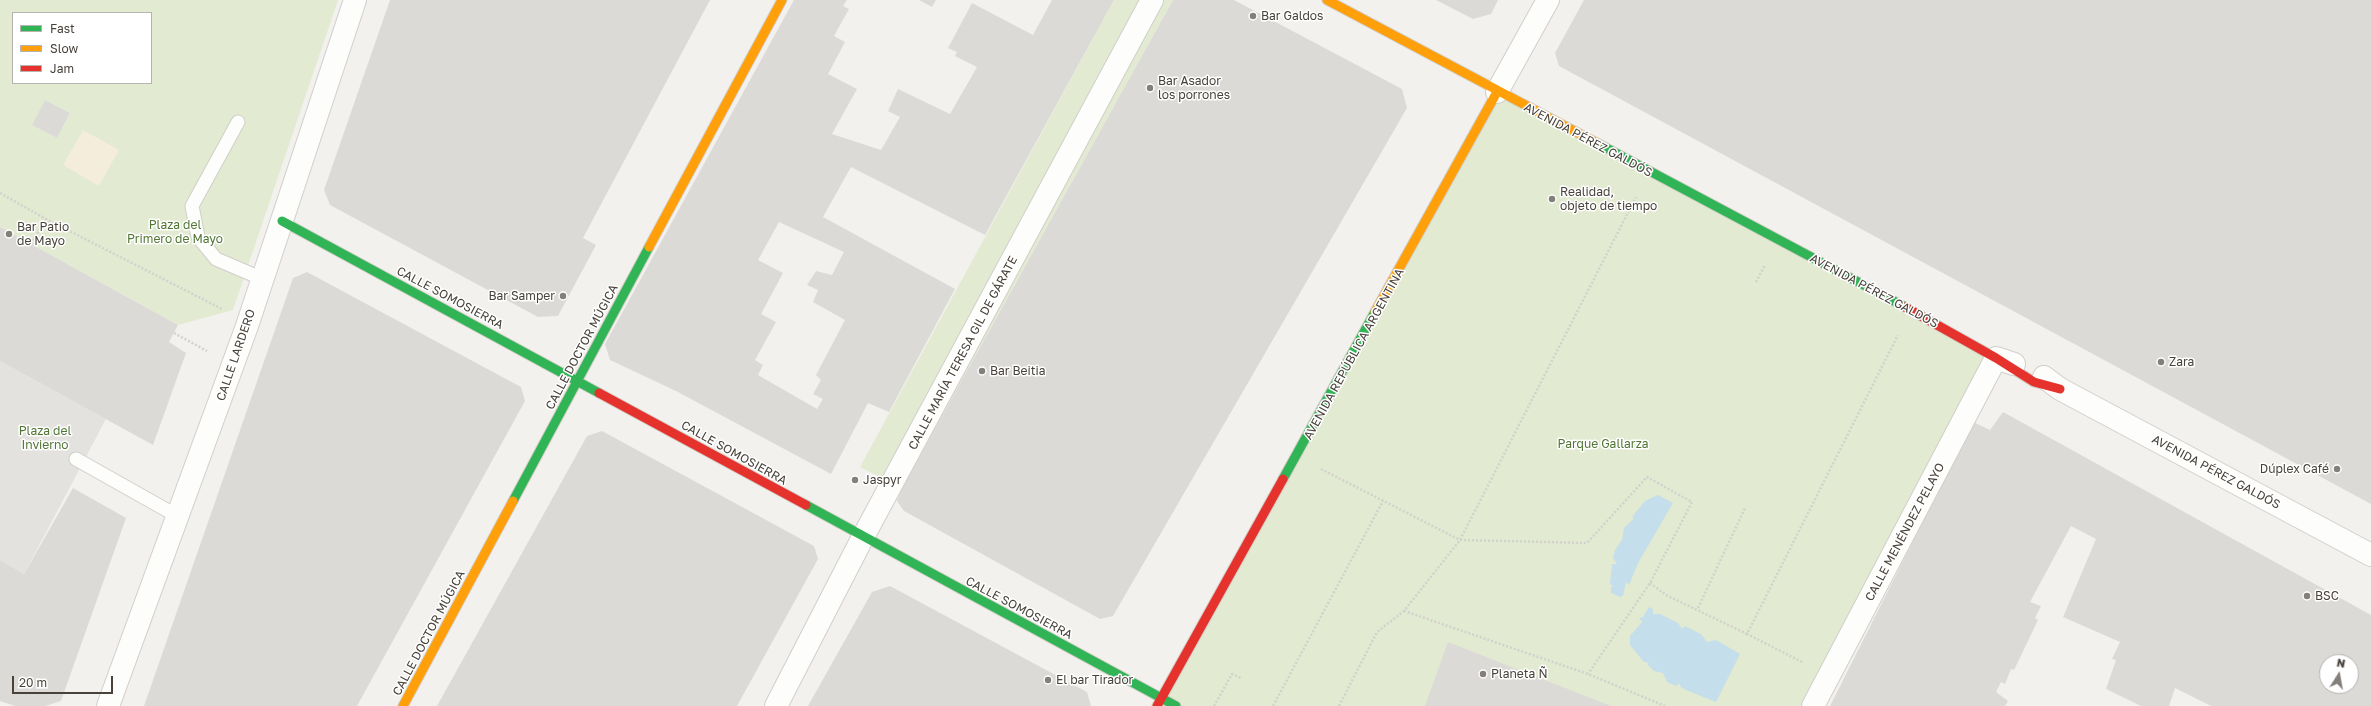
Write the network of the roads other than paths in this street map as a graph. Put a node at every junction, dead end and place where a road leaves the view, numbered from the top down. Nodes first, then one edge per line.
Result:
1 (355, 0) edge
2 (782, 0) edge
3 (1152, 0) edge
4 (1327, 0) edge
5 (1548, 0) edge
6 (1497, 92) junction
7 (238, 122) dead end
8 (282, 221) junction
9 (263, 279) junction
10 (1996, 358) junction
11 (578, 381) junction
12 (76, 459) dead end
13 (178, 517) junction
14 (863, 537) junction
15 (2371, 555) edge
16 (1159, 702) edge
17 (108, 706) edge
18 (403, 706) edge
19 (776, 706) edge
20 (1176, 706) edge
21 (1813, 706) edge

1 - 8 street, CALLE LARDERO
2 - 11 street, CALLE DOCTOR MÚGICA
3 - 14 street, CALLE MARÍA TERESA GIL DE GÁRATE
4 - 6 street, AVENIDA PÉREZ GALDÓS
5 - 6 street, AVENIDA REPÚBLICA ARGENTINA
6 - 10 street, AVENIDA PÉREZ GALDÓS
6 - 16 street, AVENIDA REPÚBLICA ARGENTINA
7 - 9 lane
8 - 9 street, CALLE LARDERO
8 - 11 street, CALLE SOMOSIERRA
9 - 13 street, CALLE LARDERO
10 - 15 street, AVENIDA PÉREZ GALDÓS
10 - 21 street, CALLE MENÉNDEZ PELAYO
11 - 14 street, CALLE SOMOSIERRA
11 - 18 street, CALLE DOCTOR MÚGICA
12 - 13 lane
13 - 17 street, CALLE LARDERO
14 - 16 street, CALLE SOMOSIERRA
14 - 19 street, CALLE MARÍA TERESA GIL DE GÁRATE
16 - 20 street, CALLE SOMOSIERRA

